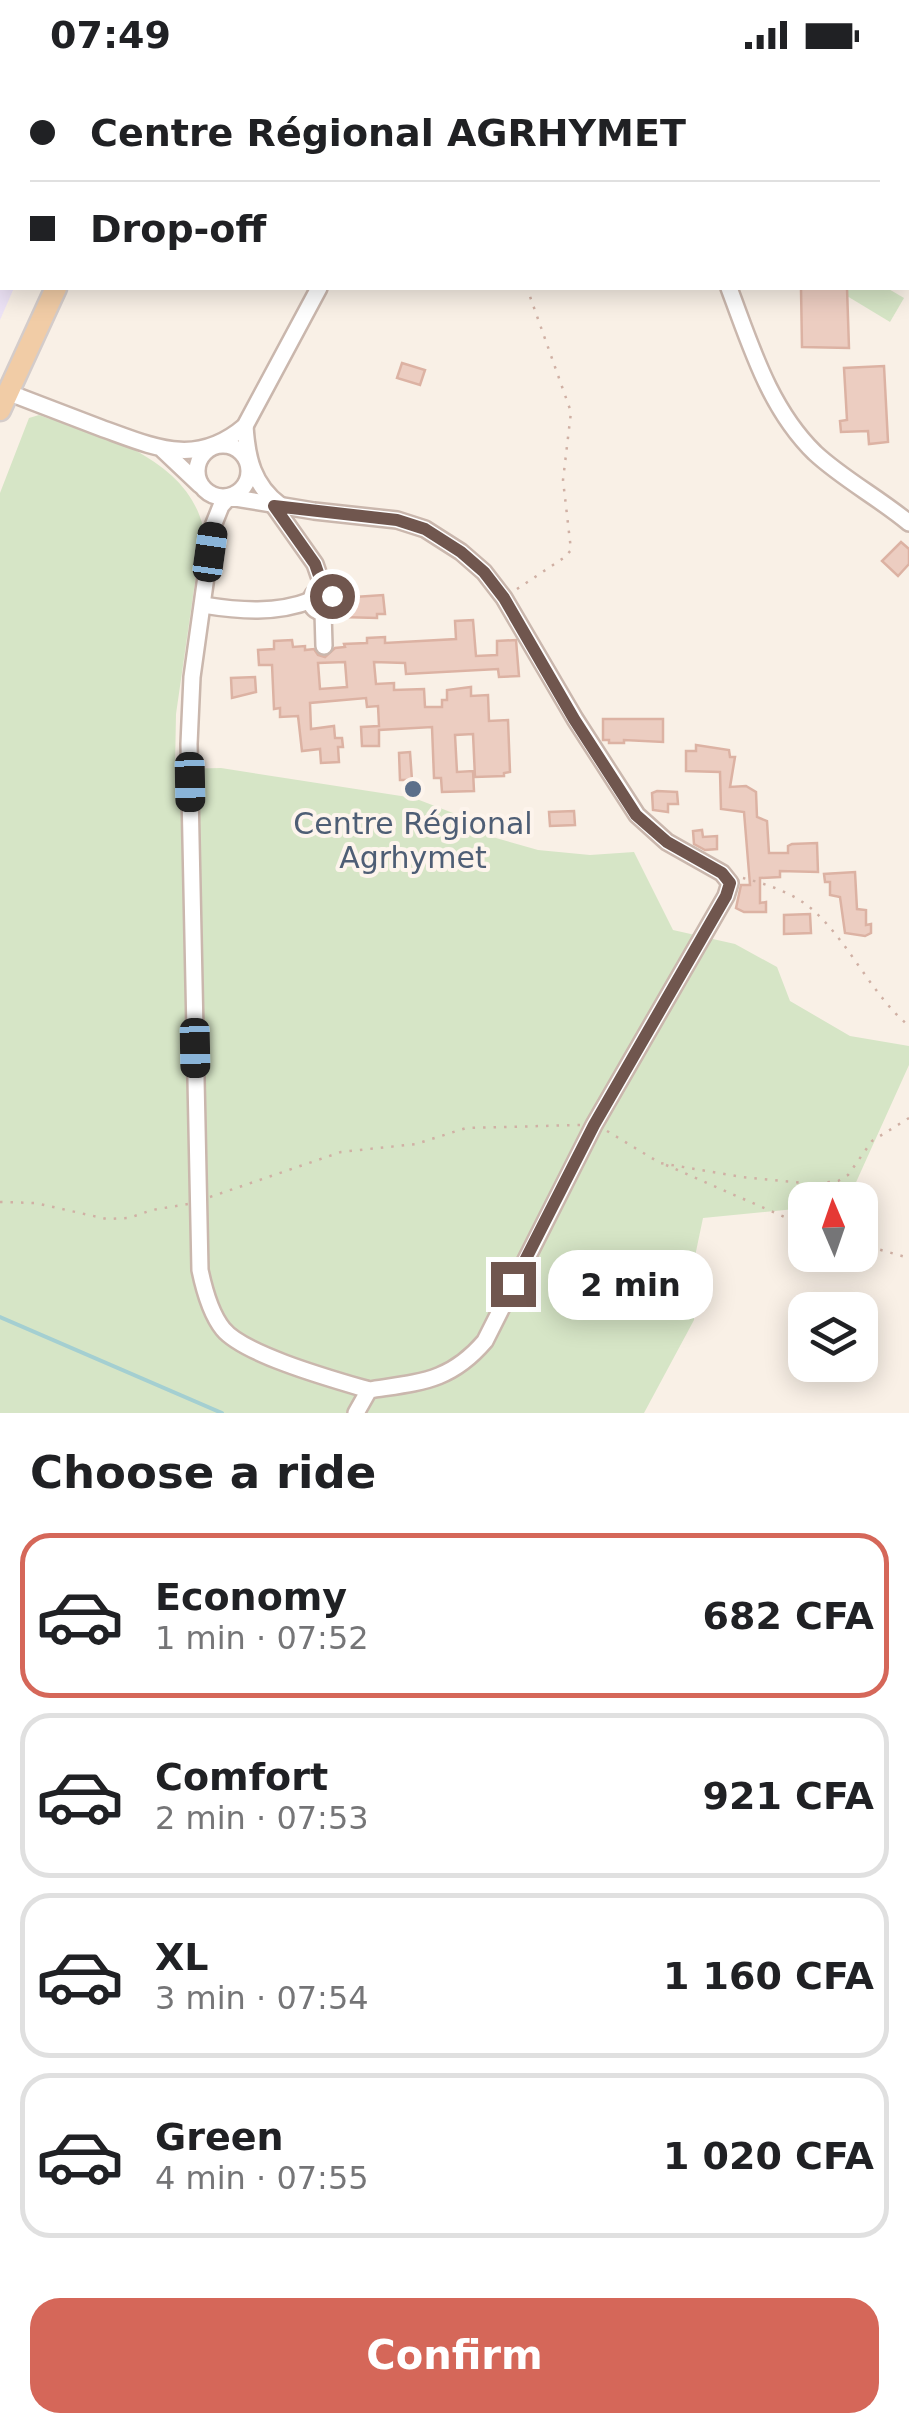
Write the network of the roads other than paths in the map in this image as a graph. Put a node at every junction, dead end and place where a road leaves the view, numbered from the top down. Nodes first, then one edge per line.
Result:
1 (55, 290) edge
2 (318, 290) edge
3 (730, 290) edge
4 (3, 401) edge
5 (245, 426) junction
6 (214, 446) junction
7 (163, 450) junction
8 (248, 462) junction
9 (203, 488) junction
10 (229, 497) junction
11 (277, 505) junction
12 (887, 505) junction
13 (909, 507) edge
14 (909, 524) edge
15 (213, 526) junction
16 (320, 601) junction
17 (202, 606) junction
18 (324, 646) dead end
19 (370, 1390) junction
20 (356, 1413) edge

1 - 4 main road
2 - 5 street
3 - 12 street
4 - 7 street
5 - 6 street
5 - 8 street
6 - 7 street
6 - 8 street
6 - 9 street
7 - 9 street
8 - 10 street
8 - 11 street
9 - 10 street
9 - 15 street
10 - 11 street
10 - 15 street
11 - 16 street
11 - 19 street
12 - 13 street
12 - 14 street
15 - 17 street
16 - 17 street
16 - 18 street
17 - 19 street
19 - 20 street

